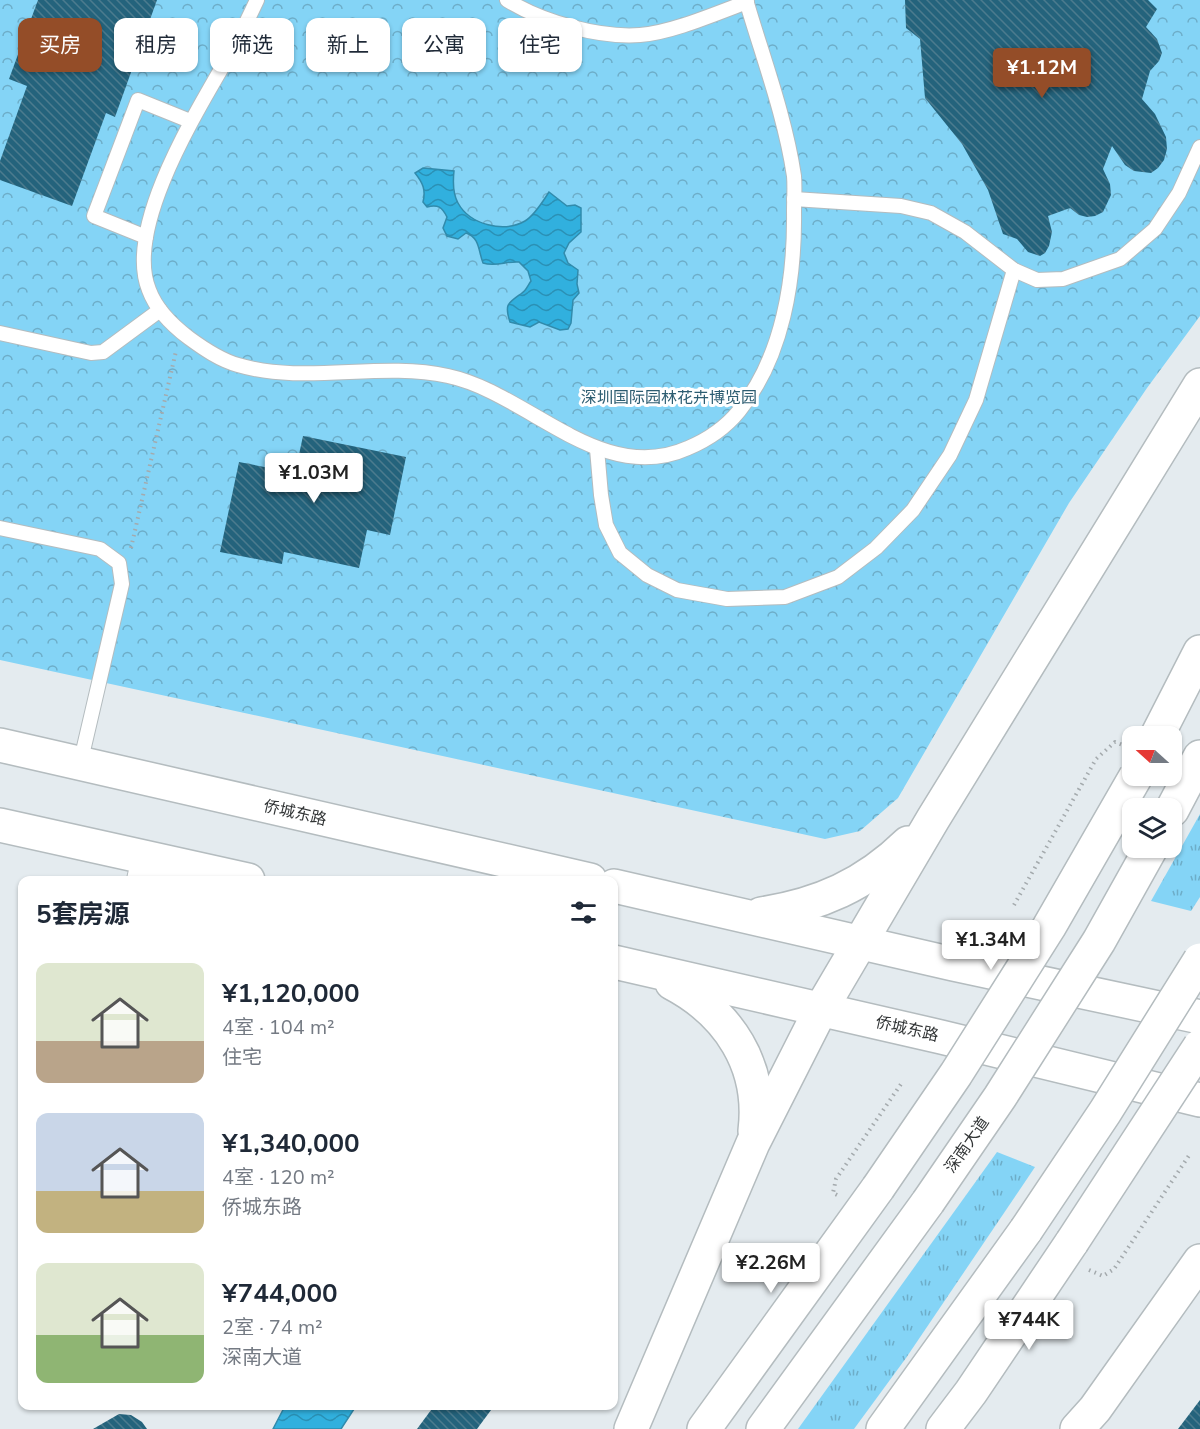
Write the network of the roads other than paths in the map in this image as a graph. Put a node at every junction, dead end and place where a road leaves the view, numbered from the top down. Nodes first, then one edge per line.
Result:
1 (257, 0) edge
2 (507, 0) edge
3 (746, 1) edge
4 (190, 121) junction
5 (1200, 147) edge
6 (794, 199) junction
7 (146, 237) junction
8 (1014, 270) junction
9 (160, 310) junction
10 (0, 333) edge
11 (1200, 385) edge
12 (597, 449) junction
13 (0, 528) edge
14 (1200, 652) edge
15 (1157, 726) edge
16 (0, 746) edge
17 (80, 764) junction
18 (1124, 786) edge
19 (933, 819) junction
20 (0, 825) edge
21 (1145, 858) edge
22 (142, 869) edge
23 (209, 876) edge
24 (572, 876) edge
25 (618, 887) edge
26 (747, 916) junction
27 (860, 942) junction
28 (1200, 960) edge
29 (618, 963) edge
30 (650, 970) junction
31 (821, 1009) junction
32 (1200, 1017) edge
33 (1200, 1046) edge
34 (1200, 1100) edge
35 (753, 1143) junction
36 (1200, 1261) edge
37 (631, 1429) edge
38 (704, 1429) edge
39 (763, 1429) edge
40 (883, 1429) edge
41 (943, 1429) edge
42 (1077, 1429) edge

1 - 4 lane
2 - 3 lane
3 - 6 lane
4 - 7 lane
4 - 7 lane
5 - 8 lane
6 - 8 lane
6 - 12 lane
7 - 9 lane
8 - 12 lane
9 - 10 lane
9 - 12 lane
11 - 19 main road
13 - 17 lane
14 - 15 main road
16 - 17 main road, 侨城东路
17 - 24 main road, 侨城东路
18 - 38 main road, bridge
19 - 26 main road
19 - 27 main road
20 - 22 main road
21 - 39 main road, 深南大道, bridge
22 - 23 main road
25 - 26 main road
26 - 27 main road
27 - 31 main road
27 - 32 main road
28 - 40 main road, bridge
29 - 30 main road, 侨城东路
30 - 31 main road, 侨城东路
30 - 35 main road
31 - 34 main road, 侨城东路
31 - 35 main road
33 - 41 main road, bridge
35 - 37 main road
36 - 42 main road

